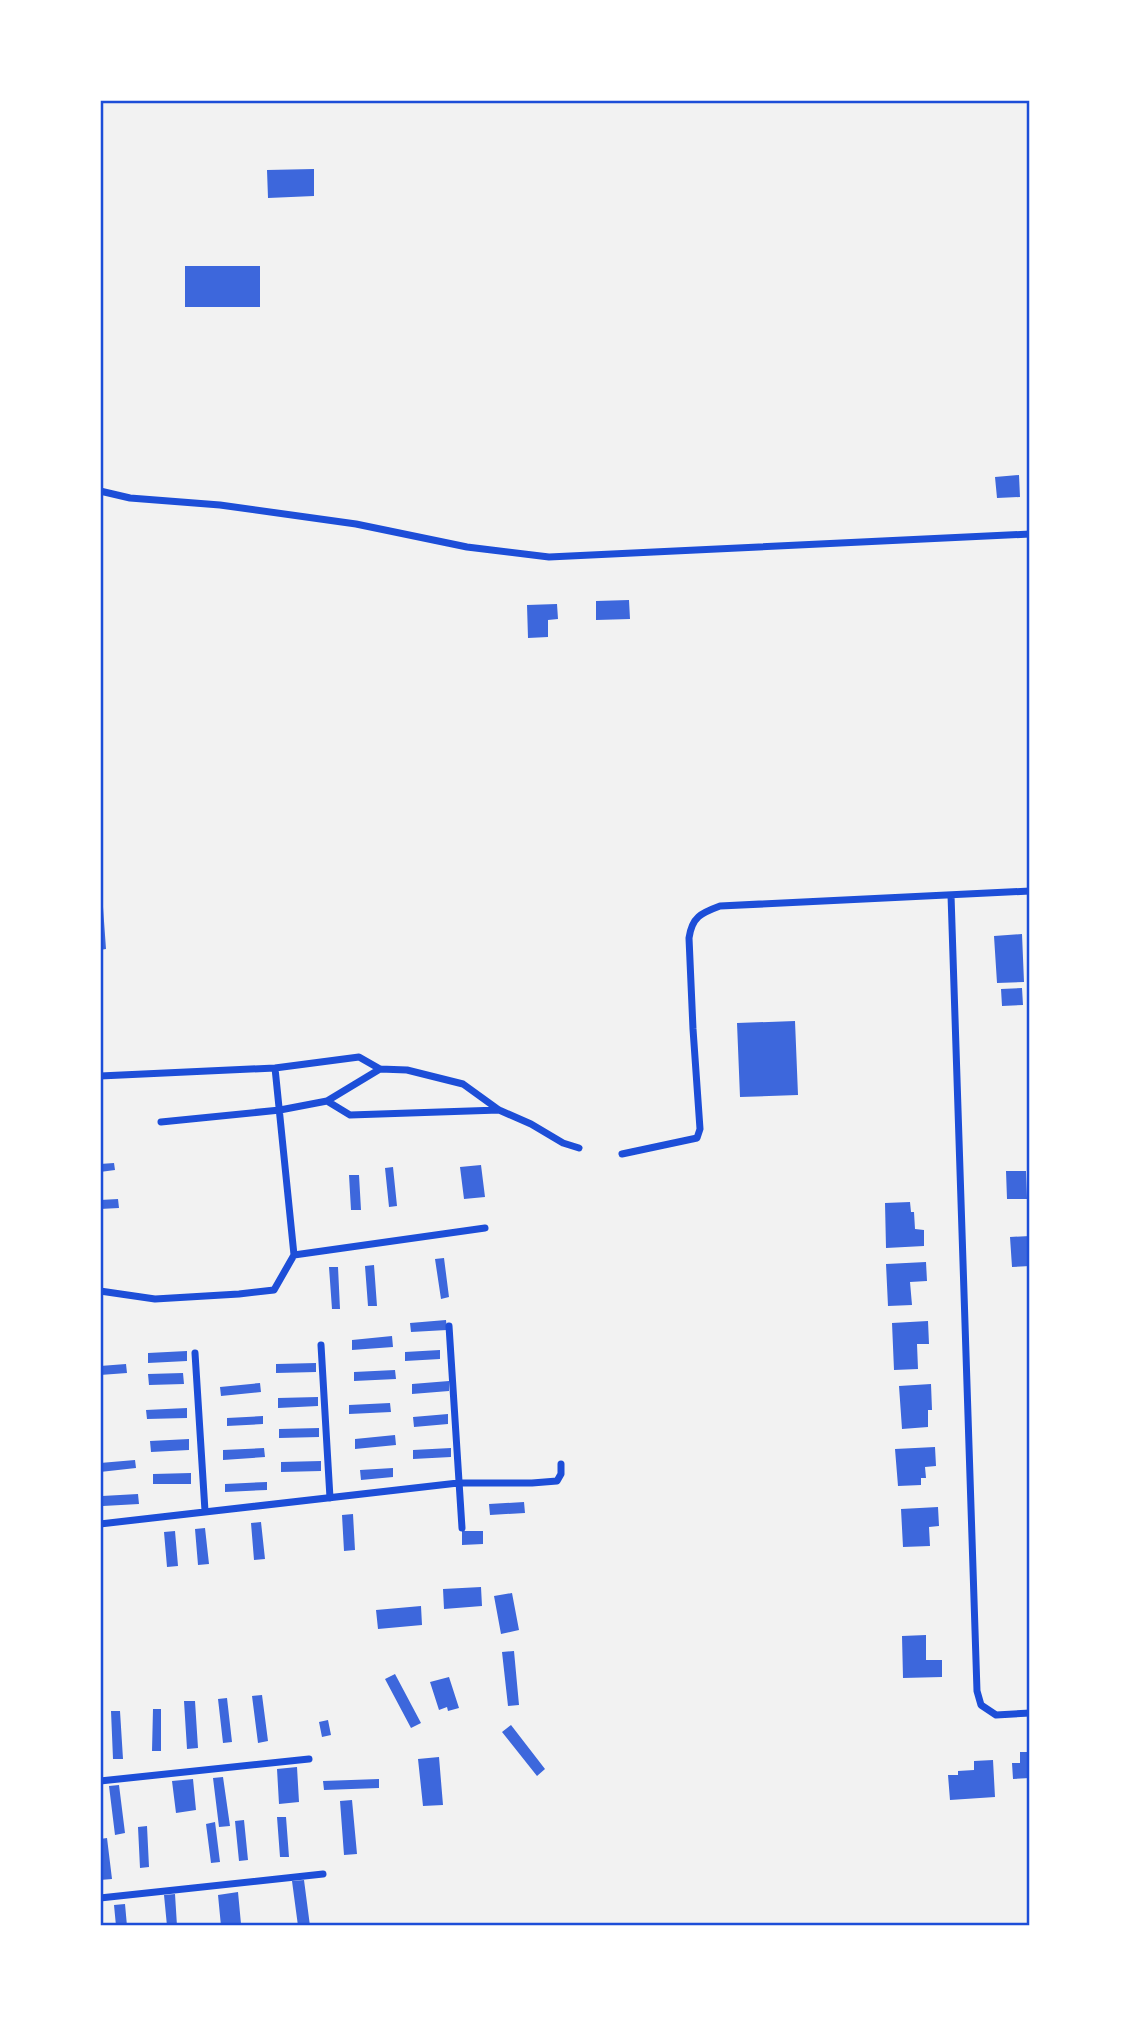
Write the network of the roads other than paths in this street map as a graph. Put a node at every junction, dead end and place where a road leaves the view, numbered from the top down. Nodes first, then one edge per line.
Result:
1 (100, 491) edge
2 (1030, 534) edge
3 (1030, 891) edge
4 (951, 895) junction
5 (275, 1068) junction
6 (380, 1069) junction
7 (100, 1076) edge
8 (327, 1101) junction
9 (280, 1110) junction
10 (499, 1110) junction
11 (161, 1122) dead end
12 (579, 1149) dead end
13 (622, 1154) dead end
14 (485, 1228) dead end
15 (295, 1255) junction
16 (100, 1291) edge
17 (449, 1326) dead end
18 (321, 1345) dead end
19 (195, 1353) dead end
20 (561, 1464) dead end
21 (458, 1483) junction
22 (330, 1498) junction
23 (205, 1511) junction
24 (100, 1524) edge
25 (462, 1528) dead end
26 (1030, 1713) edge
27 (309, 1759) dead end
28 (100, 1781) edge
29 (323, 1874) dead end
30 (100, 1898) edge

1 - 2 street
3 - 4 street
4 - 13 street
4 - 26 street
5 - 6 street
5 - 7 street
5 - 9 street
6 - 8 street
6 - 10 street
8 - 9 street
8 - 10 street
9 - 11 street
9 - 15 street
10 - 12 street
14 - 15 street
15 - 16 street
17 - 21 street
18 - 22 street
19 - 23 street
20 - 21 street
21 - 22 street
21 - 25 street
22 - 23 street
23 - 24 street
27 - 28 street
29 - 30 street

